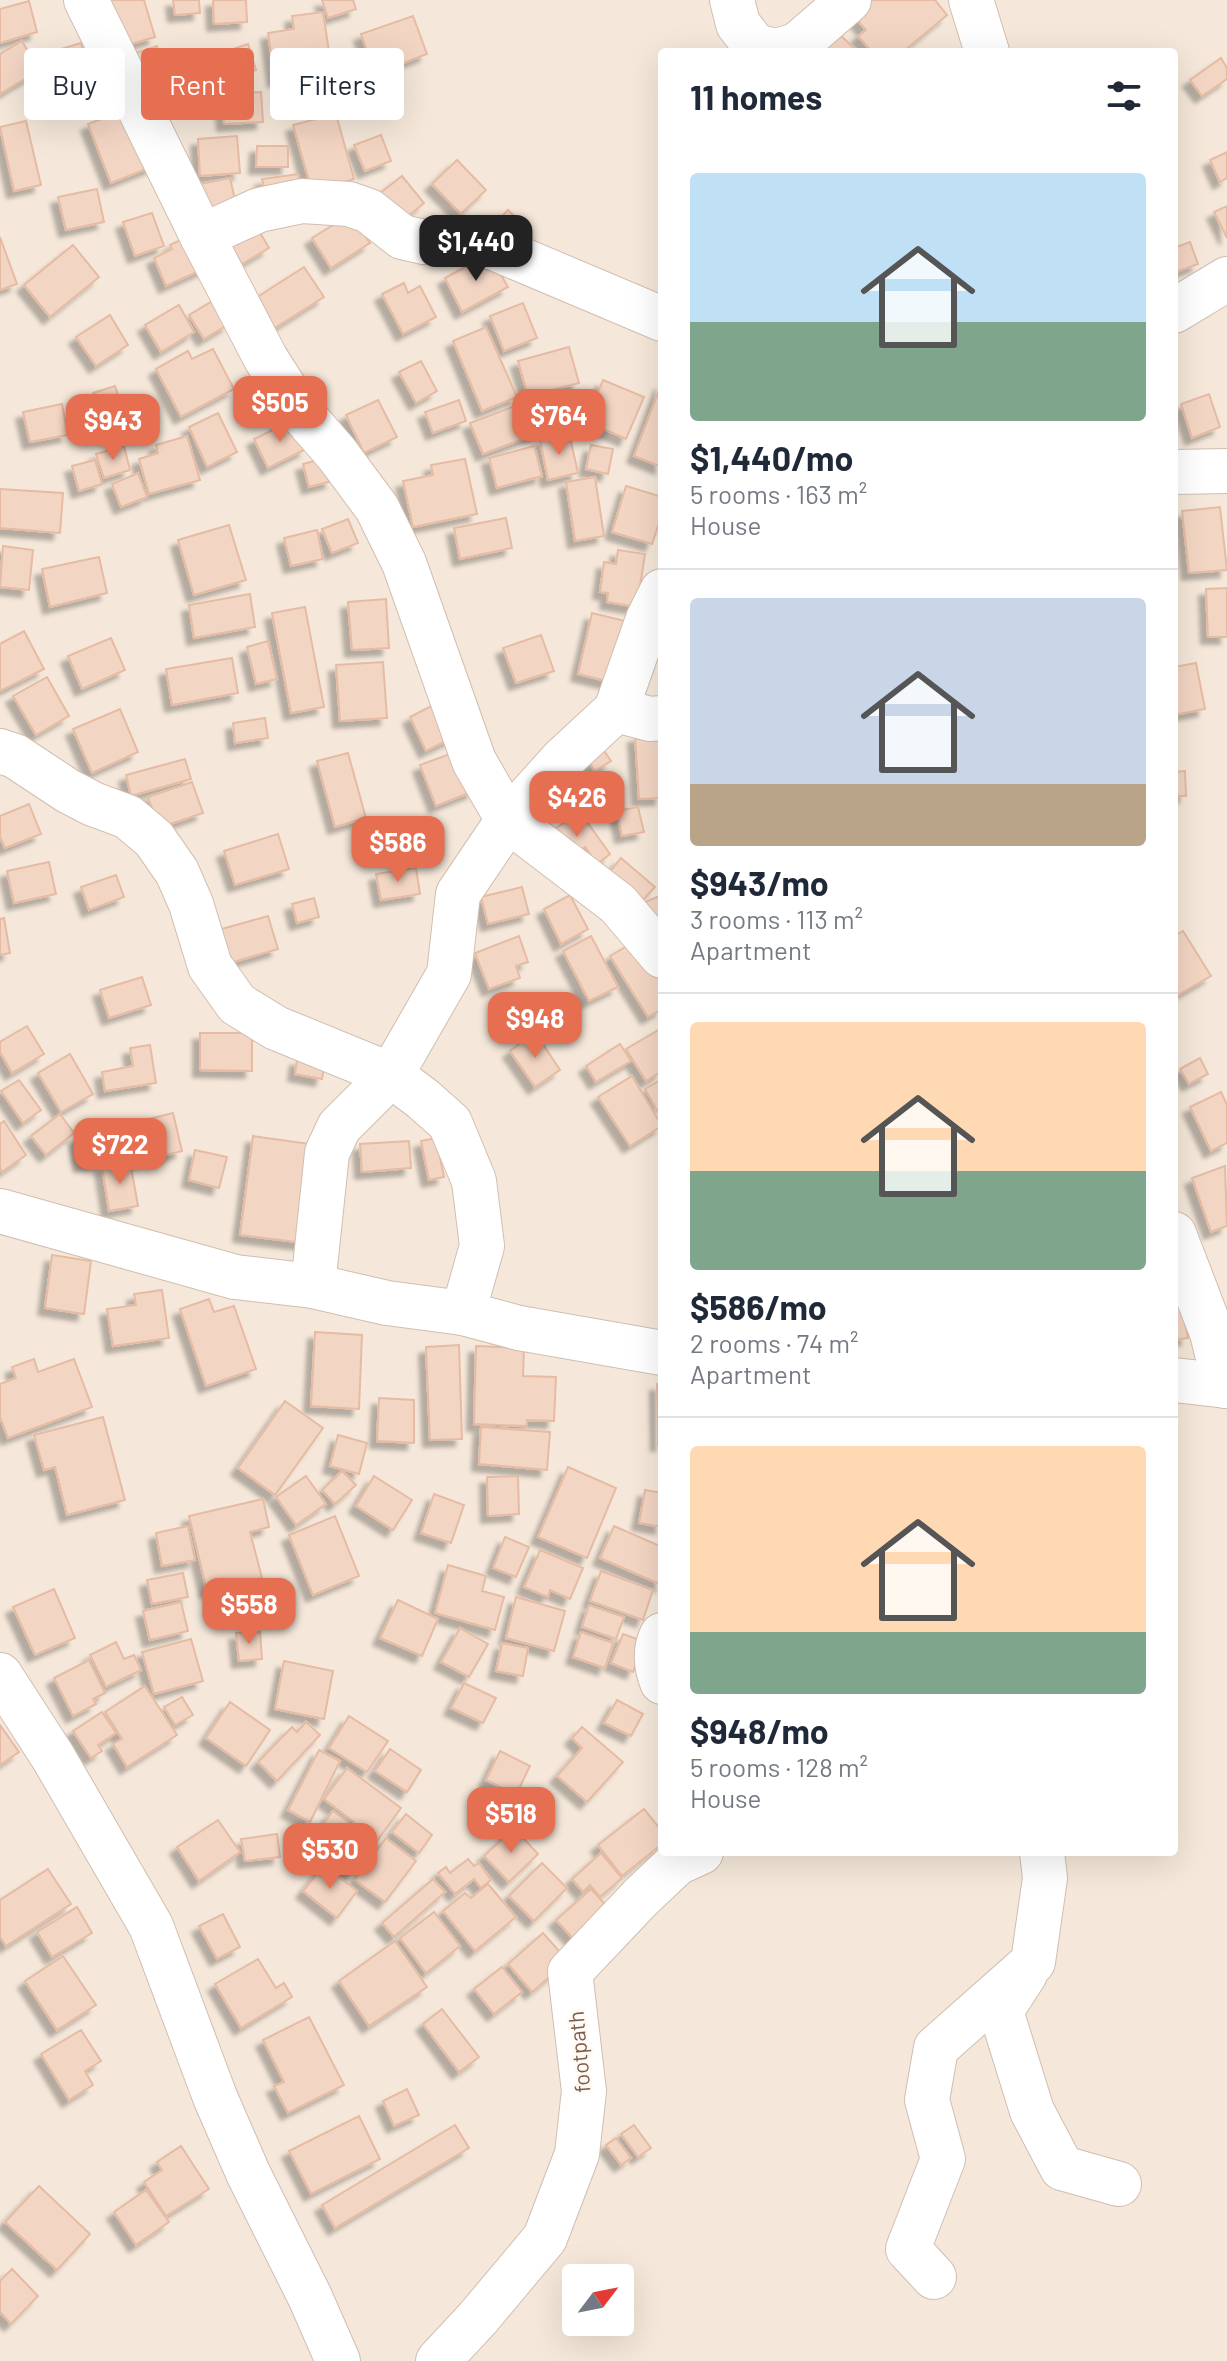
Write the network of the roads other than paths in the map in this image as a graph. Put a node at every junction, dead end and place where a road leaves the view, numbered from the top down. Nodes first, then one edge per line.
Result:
1 (86, 0) edge
2 (732, 0) edge
3 (849, 0) edge
4 (971, 0) edge
5 (763, 48) edge
6 (786, 48) edge
7 (986, 48) edge
8 (202, 236) junction
9 (1227, 279) edge
10 (1178, 309) edge
11 (658, 317) edge
12 (1227, 471) edge
13 (1178, 472) edge
14 (658, 599) edge
15 (616, 710) junction
16 (658, 718) edge
17 (0, 751) edge
18 (508, 820) junction
19 (658, 951) edge
20 (391, 1075) junction
21 (0, 1211) edge
22 (1178, 1244) edge
23 (313, 1286) junction
24 (463, 1313) junction
25 (658, 1352) edge
26 (1178, 1380) edge
27 (1226, 1386) edge
28 (658, 1649) edge
29 (658, 1673) edge
30 (0, 1675) edge
31 (692, 1856) edge
32 (1042, 1856) edge
33 (1033, 1962) junction
34 (1119, 2184) dead end
35 (934, 2277) dead end
36 (338, 2361) edge
37 (438, 2361) edge

1 - 8 street
2 - 5 street
3 - 6 street
4 - 7 street
8 - 11 street
8 - 18 street
9 - 10 street
12 - 13 street
14 - 15 street
15 - 16 street
15 - 18 street
17 - 20 street
18 - 19 street
18 - 20 street
20 - 23 street
20 - 24 street
21 - 23 street
22 - 27 street
23 - 24 street
24 - 25 street
26 - 27 street
28 - 29 street
30 - 36 street
31 - 37 street, footpath
32 - 33 street
33 - 34 street
33 - 35 street

